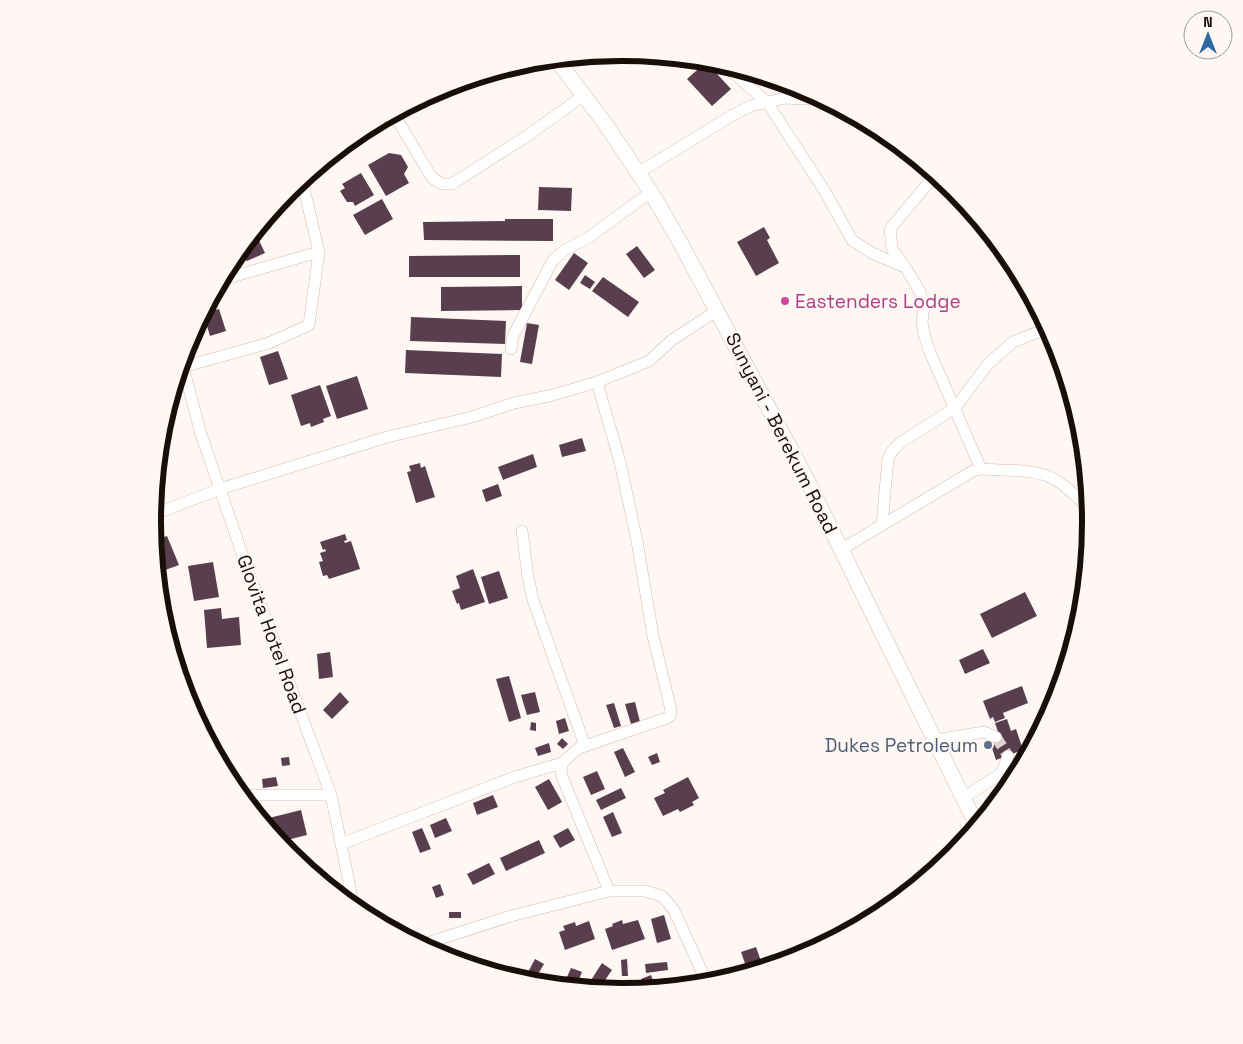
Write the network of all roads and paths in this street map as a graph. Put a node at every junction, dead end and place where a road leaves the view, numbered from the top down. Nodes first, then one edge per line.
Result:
1 (562, 65) edge
2 (737, 76) edge
3 (584, 95) junction
4 (804, 99) edge
5 (768, 102) junction
6 (397, 120) edge
7 (638, 173) junction
8 (930, 180) edge
9 (304, 189) edge
10 (651, 192) junction
11 (319, 252) junction
12 (906, 268) junction
13 (231, 277) edge
14 (718, 310) junction
15 (1041, 331) edge
16 (511, 349) dead end
17 (189, 363) edge
18 (185, 375) edge
19 (597, 382) junction
20 (954, 408) junction
21 (981, 470) junction
22 (220, 489) junction
23 (1081, 502) edge
24 (161, 512) edge
25 (882, 525) junction
26 (522, 531) dead end
27 (842, 549) junction
28 (996, 736) dead end
29 (935, 740) junction
30 (585, 746) junction
31 (1008, 756) dead end
32 (562, 763) junction
33 (251, 795) edge
34 (332, 795) junction
35 (964, 798) junction
36 (973, 819) edge
37 (341, 844) junction
38 (609, 891) junction
39 (352, 895) edge
40 (432, 942) edge
41 (704, 975) edge

1 - 3 main road, Sunyani - Berekum Road
2 - 5 street
3 - 6 street
3 - 7 main road, Sunyani - Berekum Road
4 - 5 street
5 - 7 street
5 - 12 street
7 - 10 main road, Sunyani - Berekum Road
8 - 12 street
9 - 11 street
10 - 14 main road, Sunyani - Berekum Road
10 - 16 street
11 - 13 street
11 - 17 street
12 - 20 street
14 - 19 street
14 - 27 main road, Sunyani - Berekum Road
15 - 20 street
18 - 22 street, Glovita Hotel Road
19 - 22 street
19 - 30 street
20 - 21 street
20 - 25 street
21 - 23 street
21 - 25 street
22 - 24 street
22 - 34 street, Glovita Hotel Road
25 - 27 street
26 - 30 street
27 - 29 main road, Sunyani - Berekum Road
28 - 29 street
29 - 35 main road, Sunyani - Berekum Road
30 - 32 street
31 - 35 street
32 - 37 street
32 - 38 street
33 - 34 street
34 - 37 street, Glovita Hotel Road
35 - 36 main road, Sunyani - Berekum Road
37 - 39 street, Glovita Hotel Road
38 - 40 street
38 - 41 street

